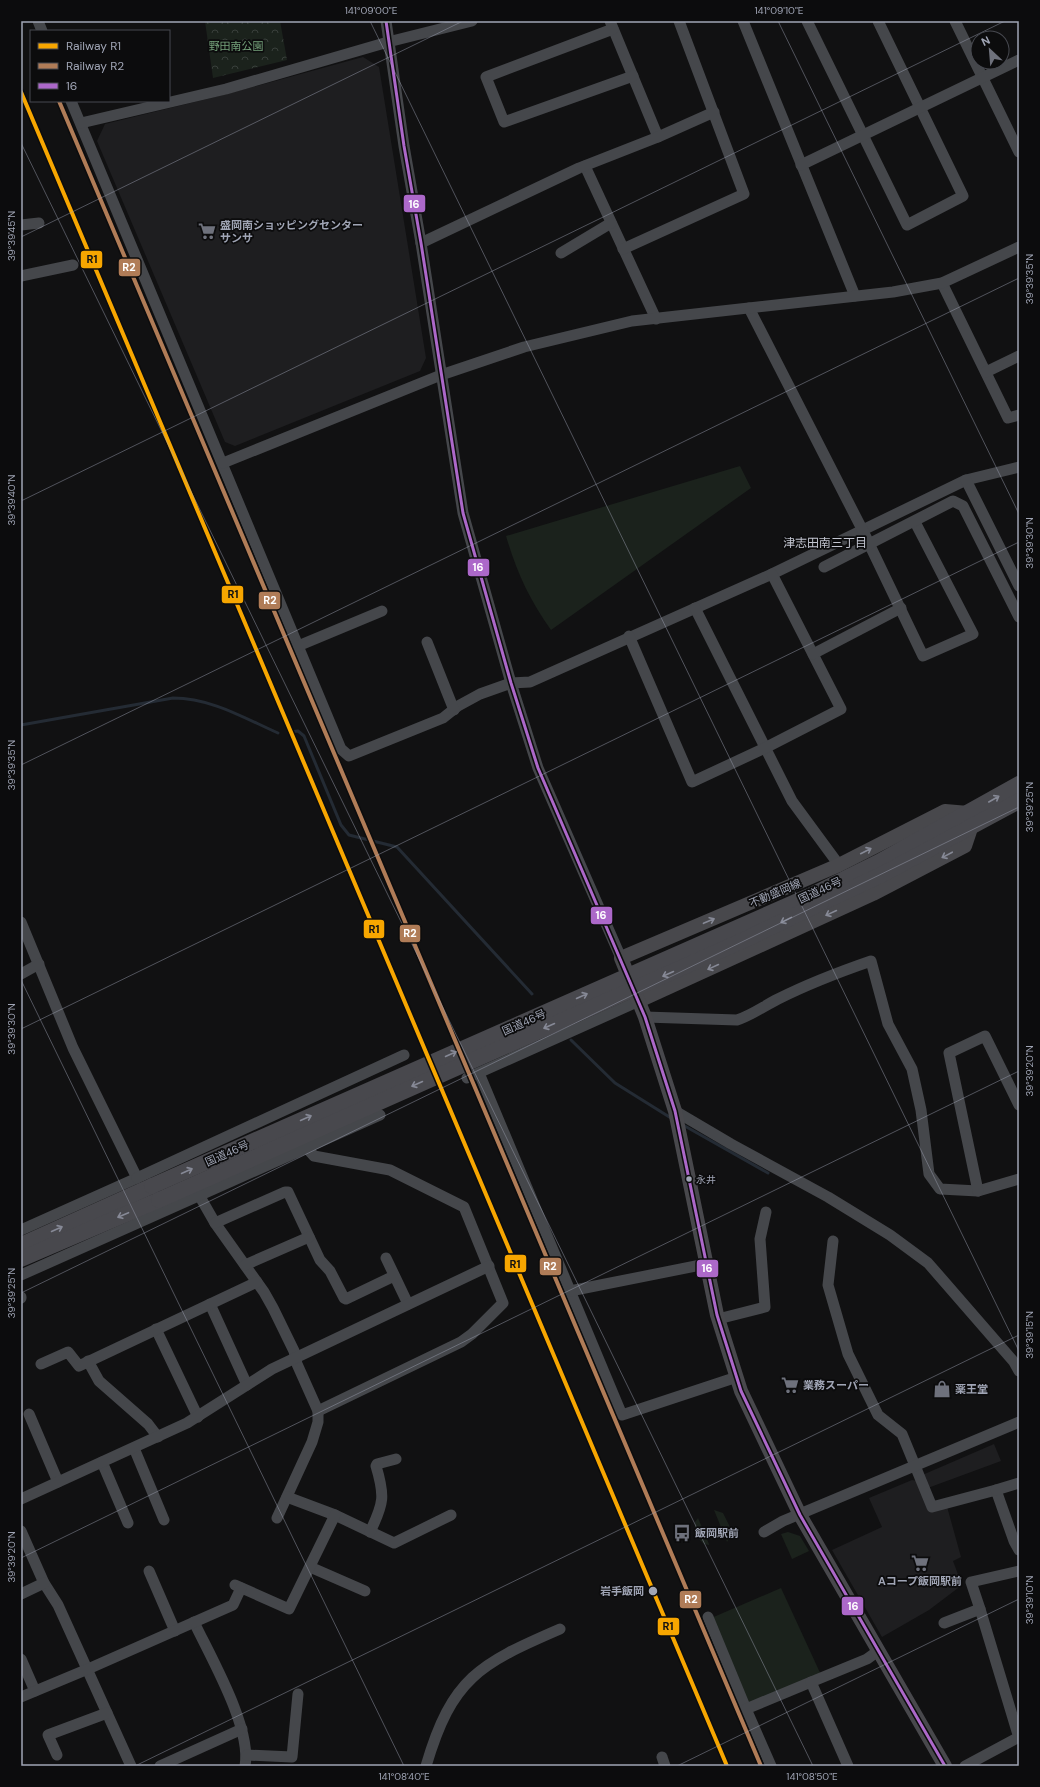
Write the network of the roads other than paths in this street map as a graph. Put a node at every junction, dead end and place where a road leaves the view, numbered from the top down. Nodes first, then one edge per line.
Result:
1 (386, 21) edge
2 (472, 21) edge
3 (679, 21) edge
4 (743, 21) edge
5 (808, 21) edge
6 (878, 21) edge
7 (955, 21) edge
8 (612, 25) edge
9 (388, 42) junction
10 (1019, 60) edge
11 (633, 76) junction
12 (982, 78) junction
13 (71, 102) edge
14 (920, 108) junction
15 (714, 112) junction
16 (81, 123) junction
17 (864, 136) junction
18 (658, 137) junction
19 (1019, 152) edge
20 (801, 165) junction
21 (585, 166) junction
22 (39, 223) dead end
23 (611, 223) junction
24 (21, 225) edge
25 (421, 243) junction
26 (1019, 247) edge
27 (624, 249) junction
28 (561, 254) dead end
29 (73, 265) dead end
30 (21, 276) edge
31 (942, 282) junction
32 (855, 296) junction
33 (750, 308) junction
34 (656, 319) junction
35 (1019, 356) edge
36 (986, 372) junction
37 (440, 375) junction
38 (1019, 415) edge
39 (223, 463) junction
40 (1019, 467) edge
41 (966, 480) junction
42 (915, 522) junction
43 (863, 531) junction
44 (869, 544) junction
45 (824, 567) dead end
46 (772, 574) junction
47 (1019, 586) edge
48 (695, 608) junction
49 (901, 608) junction
50 (382, 611) dead end
51 (1019, 617) edge
52 (629, 636) junction
53 (427, 642) dead end
54 (298, 646) junction
55 (813, 654) junction
56 (511, 683) junction
57 (454, 710) junction
58 (765, 748) junction
59 (1019, 784) edge
60 (1019, 802) edge
61 (970, 820) junction
62 (839, 865) junction
63 (21, 922) edge
64 (621, 958) junction
65 (39, 964) junction
66 (21, 974) edge
67 (639, 1001) junction
68 (645, 1017) junction
69 (404, 1055) dead end
70 (479, 1073) junction
71 (467, 1078) dead end
72 (1014, 1081) edge
73 (1019, 1105) edge
74 (676, 1112) junction
75 (380, 1115) dead end
76 (306, 1147) junction
77 (137, 1178) junction
78 (1019, 1179) edge
79 (978, 1191) junction
80 (155, 1193) junction
81 (199, 1195) junction
82 (766, 1212) dead end
83 (215, 1223) junction
84 (21, 1230) edge
85 (309, 1237) junction
86 (833, 1241) dead end
87 (21, 1244) edge
88 (386, 1258) dead end
89 (21, 1259) edge
90 (706, 1264) junction
91 (245, 1265) junction
92 (489, 1266) junction
93 (21, 1276) edge
94 (394, 1276) junction
95 (257, 1282) junction
96 (570, 1291) junction
97 (210, 1304) junction
98 (408, 1304) junction
99 (718, 1319) junction
100 (156, 1329) junction
101 (296, 1357) junction
102 (88, 1361) junction
103 (41, 1364) dead end
104 (1019, 1371) edge
105 (737, 1377) junction
106 (247, 1385) junction
107 (318, 1411) junction
108 (29, 1414) dead end
109 (198, 1417) junction
110 (1019, 1422) edge
111 (158, 1437) junction
112 (134, 1448) junction
113 (396, 1459) dead end
114 (102, 1462) junction
115 (915, 1465) junction
116 (58, 1482) junction
117 (1019, 1483) edge
118 (996, 1490) junction
119 (287, 1497) junction
120 (21, 1499) edge
121 (335, 1515) junction
122 (451, 1515) dead end
123 (800, 1515) junction
124 (277, 1518) dead end
125 (164, 1520) dead end
126 (128, 1523) dead end
127 (21, 1531) edge
128 (370, 1532) junction
129 (764, 1532) dead end
130 (1019, 1550) edge
131 (310, 1567) junction
132 (149, 1571) dead end
133 (1019, 1571) edge
134 (44, 1583) junction
135 (365, 1591) dead end
136 (21, 1594) edge
137 (980, 1609) junction
138 (708, 1617) dead end
139 (194, 1622) junction
140 (944, 1623) dead end
141 (560, 1629) dead end
142 (175, 1631) junction
143 (878, 1651) junction
144 (21, 1659) edge
145 (88, 1669) junction
146 (811, 1682) junction
147 (35, 1691) junction
148 (298, 1694) dead end
149 (21, 1697) edge
150 (746, 1708) junction
151 (107, 1713) junction
152 (242, 1729) junction
153 (1019, 1738) edge
154 (57, 1755) dead end
155 (247, 1755) junction
156 (131, 1766) edge
157 (160, 1766) edge
158 (245, 1766) edge
159 (426, 1766) edge
160 (771, 1766) edge
161 (848, 1766) edge
162 (945, 1766) edge
163 (965, 1766) edge

1 - 9 street
2 - 9 street
3 - 15 street
4 - 20 street
5 - 17 street
6 - 14 street
7 - 12 street
8 - 11 street
8 - 11 street
9 - 16 street
9 - 25 street
10 - 12 street
11 - 18 street
12 - 14 street
12 - 19 street
13 - 16 street
14 - 17 street
14 - 17 street
15 - 18 street
15 - 27 street
16 - 39 street
17 - 20 street
18 - 21 street
20 - 32 street
21 - 23 street
21 - 25 street
22 - 24 street
23 - 27 street
23 - 28 street
25 - 37 street
26 - 31 street
27 - 34 street
29 - 30 street
31 - 32 street
31 - 36 street
32 - 33 street
33 - 34 street
33 - 43 street
34 - 37 street
35 - 36 street
36 - 38 street
37 - 39 street
37 - 56 street
39 - 54 street
40 - 41 street
41 - 43 street
41 - 47 street
42 - 44 street
42 - 49 street
42 - 51 street
43 - 44 street
43 - 46 street
44 - 45 street
44 - 49 street
46 - 48 street
46 - 55 street
48 - 52 street
48 - 58 street
49 - 55 street
50 - 54 street
52 - 56 street
52 - 58 street
53 - 57 street
54 - 57 street
55 - 58 street
56 - 57 street
56 - 64 street
58 - 62 street
61 -> 59 highway, 国道46号
60 - 61 highway, 国道46号
62 -> 61 main road, 不動盛岡線
61 -> 67 main road
61 - 80 highway, 国道46号, bridge
64 -> 62 main road, 不動盛岡線
63 - 65 street
64 - 67 main road
65 - 66 street
65 - 77 street
67 - 68 main road
67 - 70 street
68 - 74 main road
68 - 79 street
69 - 77 street
70 - 71 street
70 - 96 street
72 - 73 street
72 - 79 street
74 - 90 main road
74 - 104 street
75 - 76 street
76 - 81 street
76 - 92 street
77 - 84 street
78 - 79 street
87 -> 80 highway, 国道46号
80 -> 89 highway, 国道46号
81 - 83 street
81 - 93 street
82 - 99 street
83 - 85 street
83 - 91 street
85 - 91 street
85 - 94 street
86 - 115 street
88 - 94 street
90 - 96 street
90 - 99 main road
91 - 95 street
92 - 98 street
92 - 107 street
94 - 98 street
95 - 97 street
95 - 101 street
96 - 105 street
97 - 100 street
97 - 106 street
98 - 101 street
99 - 105 main road
100 - 102 street
100 - 109 street
101 - 106 street
101 - 107 street
102 - 103 street
102 - 111 street
105 - 123 main road
106 - 109 street
107 - 119 street
108 - 116 street
109 - 111 street
110 - 115 street
111 - 112 street
112 - 114 street
112 - 125 street
113 - 128 street
114 - 116 street
114 - 126 street
115 - 118 street
115 - 123 street
116 - 120 street
117 - 118 street
118 - 130 street
119 - 121 street
119 - 124 street
121 - 128 street
121 - 131 street
122 - 128 street
123 - 129 street
123 - 143 main road
127 - 134 street
131 - 135 street
131 - 139 street
132 - 142 street
133 - 137 street
134 - 136 street
134 - 145 street
137 - 140 street
137 - 153 street
138 - 150 street
139 - 142 street
139 - 152 street
141 - 159 street
142 - 145 street
143 - 146 street
143 - 162 main road
144 - 147 street
145 - 147 street
145 - 151 street
146 - 150 street
146 - 161 street
147 - 149 street
148 - 155 street
150 - 160 street
151 - 154 street
151 - 156 street
152 - 155 street
152 - 157 street
153 - 163 street
155 - 158 street

